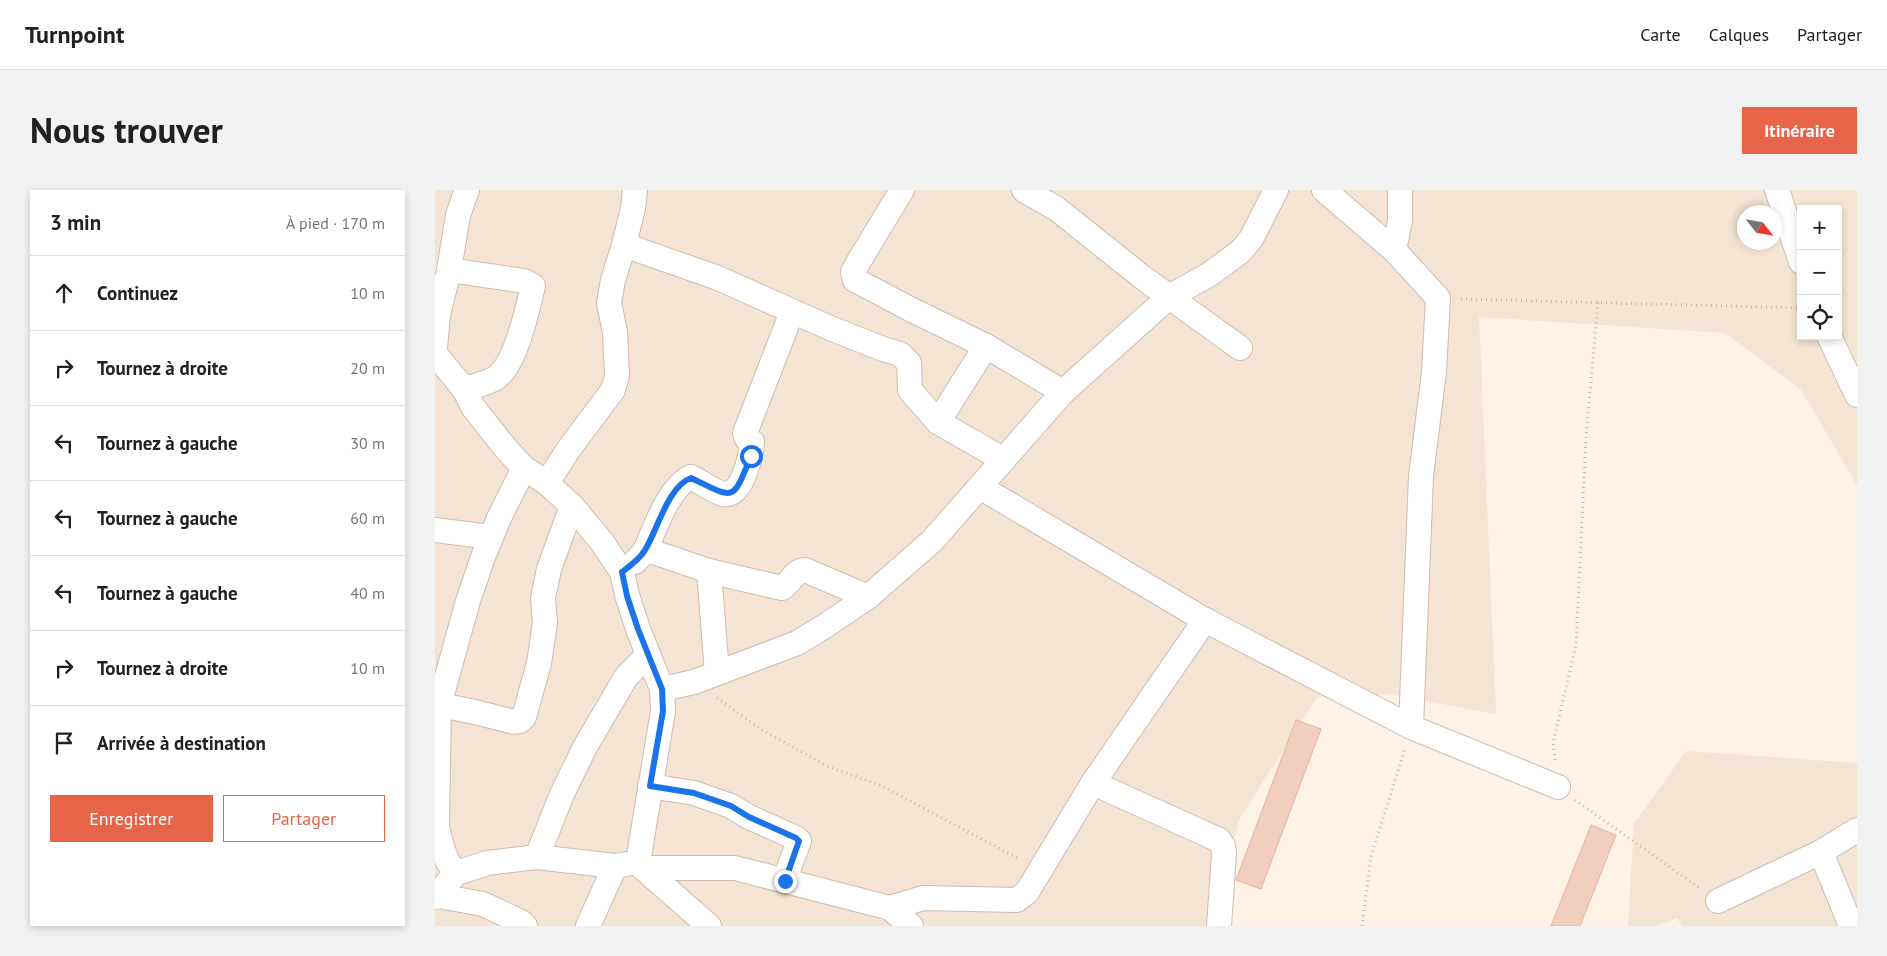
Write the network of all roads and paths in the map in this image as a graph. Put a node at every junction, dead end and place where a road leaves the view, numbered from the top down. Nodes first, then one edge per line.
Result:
1 (467, 190) edge
2 (635, 190) edge
3 (902, 190) edge
4 (1276, 190) edge
5 (1324, 190) edge
6 (1400, 190) edge
7 (1777, 190) edge
8 (1029, 191) edge
9 (624, 245) junction
10 (1394, 250) junction
11 (1797, 250) edge
12 (449, 270) junction
13 (1169, 297) junction
14 (1438, 298) junction
15 (1598, 302) junction
16 (1797, 308) edge
17 (793, 312) junction
18 (1831, 340) edge
19 (987, 346) junction
20 (435, 348) edge
21 (1240, 348) dead end
22 (435, 354) edge
23 (464, 389) junction
24 (1063, 392) junction
25 (1857, 395) edge
26 (938, 422) junction
27 (1004, 460) junction
28 (524, 468) junction
29 (547, 483) junction
30 (980, 487) junction
31 (571, 506) junction
32 (435, 530) edge
33 (490, 537) junction
34 (645, 551) junction
35 (622, 572) junction
36 (709, 572) junction
37 (868, 597) junction
38 (1205, 620) junction
39 (648, 656) junction
40 (717, 673) junction
41 (694, 682) junction
42 (662, 689) junction
43 (437, 705) edge
44 (1411, 727) junction
45 (1093, 783) junction
46 (650, 786) junction
47 (1558, 787) junction
48 (1857, 830) edge
49 (1821, 852) junction
50 (537, 857) junction
51 (641, 865) junction
52 (615, 866) junction
53 (1040, 871) junction
54 (785, 881) junction
55 (443, 882) edge
56 (1718, 901) joint
57 (890, 908) junction
58 (704, 924) edge
59 (1213, 925) edge
60 (525, 926) edge
61 (587, 926) edge
62 (911, 926) edge
63 (1362, 926) edge
64 (1851, 926) edge

1 - 12 street
2 - 9 street
3 - 19 street
4 - 13 street
5 - 10 street
6 - 10 street
7 - 11 street
8 - 13 street
9 - 17 street
9 - 29 street
10 - 14 street
12 - 20 street
12 - 23 street
13 - 21 street
13 - 24 street
14 - 15 path
14 - 44 street
15 - 16 path
15 - 47 path
17 - 26 street
17 - 34 street
18 - 25 street
19 - 24 street
19 - 26 street
22 - 23 street
23 - 28 street
24 - 27 street
26 - 27 street
27 - 30 street
28 - 29 street
28 - 33 street
29 - 31 street
30 - 37 street
30 - 38 street
31 - 35 street
31 - 43 street
32 - 33 street
33 - 43 street
34 - 35 street
34 - 36 street
35 - 39 street
36 - 37 street
36 - 40 street
37 - 40 street
38 - 44 street
38 - 45 street
39 - 42 street
39 - 50 street
40 - 41 street
41 - 42 street
41 - 53 path
42 - 46 street
43 - 55 street
44 - 47 street
44 - 63 path
45 - 53 street
45 - 59 street
46 - 51 street
46 - 54 street
47 - 56 path
48 - 49 street
49 - 56 street
49 - 64 street
50 - 52 street
50 - 55 street
51 - 52 street
51 - 54 street
51 - 58 street
52 - 61 street
53 - 57 street
54 - 57 street
55 - 60 street
57 - 62 street

